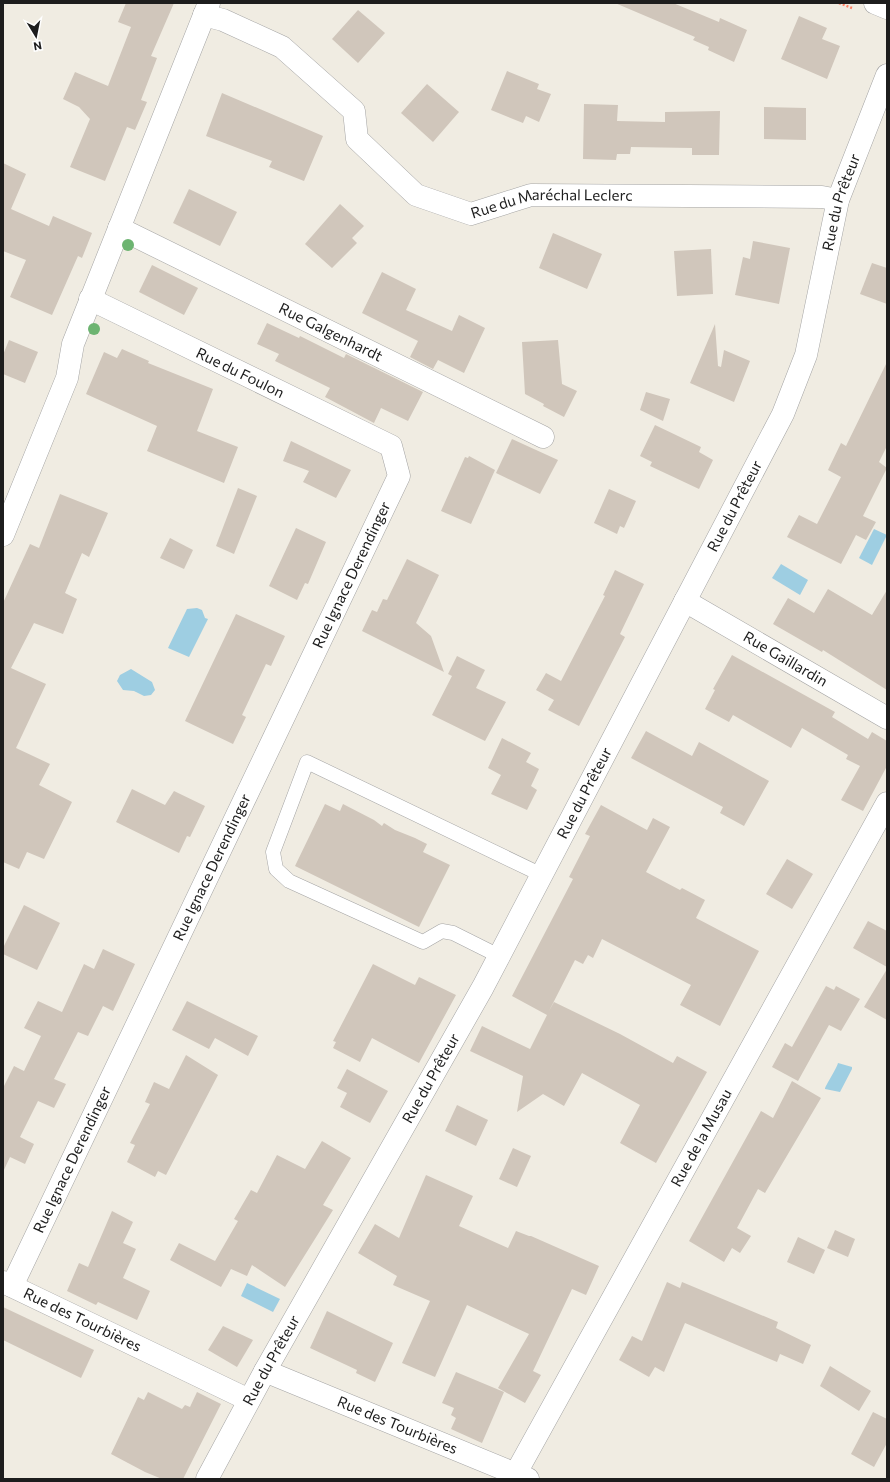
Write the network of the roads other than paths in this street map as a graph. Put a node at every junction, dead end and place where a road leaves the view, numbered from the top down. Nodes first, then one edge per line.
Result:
1 (875, 3) edge
2 (887, 8) edge
3 (206, 9) edge
4 (887, 75) edge
5 (838, 200) junction
6 (119, 228) junction
7 (90, 299) junction
8 (543, 436) dead end
9 (391, 446) joint
10 (11, 493) edge
11 (3, 535) edge
12 (685, 601) junction
13 (887, 718) edge
14 (887, 804) edge
15 (542, 875) junction
16 (499, 956) junction
17 (7, 1284) edge
18 (265, 1371) junction
19 (249, 1400) junction
20 (522, 1476) edge
21 (206, 1479) edge

1 - 2 street
3 - 5 street, Rue du Maréchal Leclerc
3 - 6 street
4 - 5 street, Rue du Prêteur
5 - 12 street, Rue du Prêteur
6 - 7 street
6 - 8 street, Rue Galgenhardt
7 - 9 street, Rue du Foulon
7 - 10 street
9 - 17 street, Rue Ignace Derendinger
10 - 11 street
12 - 13 street, Rue Gaillardin
12 - 15 street, Rue du Prêteur
14 - 20 street, Rue de la Musau
15 - 16 street, Rue du Prêteur
15 - 16 lane
16 - 18 street, Rue du Prêteur
17 - 19 street, Rue des Tourbières
18 - 19 street, Rue du Prêteur
18 - 20 street, Rue des Tourbières
19 - 21 street, Rue du Prêteur

